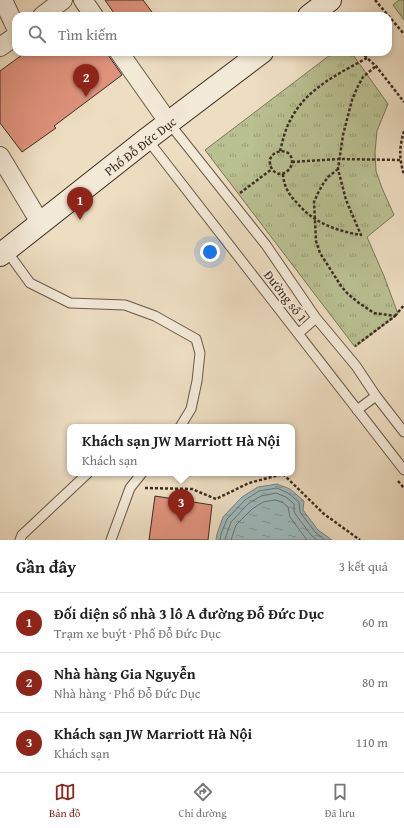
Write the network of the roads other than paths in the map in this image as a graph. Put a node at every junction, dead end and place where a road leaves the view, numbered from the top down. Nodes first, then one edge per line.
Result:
1 (3, 0) edge
2 (63, 0) edge
3 (83, 0) edge
4 (330, 0) edge
5 (47, 12) edge
6 (91, 12) edge
7 (314, 12) edge
8 (12, 19) edge
9 (12, 39) edge
10 (0, 47) edge
11 (122, 56) edge
12 (257, 56) edge
13 (169, 123) junction
14 (147, 139) junction
15 (0, 156) edge
16 (40, 224) junction
17 (3, 253) edge
18 (316, 318) junction
19 (299, 333) junction
20 (376, 396) junction
21 (357, 410) junction
22 (182, 424) edge
23 (404, 432) edge
24 (404, 470) edge
25 (85, 476) edge
26 (140, 476) edge
27 (20, 540) edge
28 (111, 540) edge

1 - 8 street
2 - 5 street
3 - 6 street
4 - 7 street
9 - 10 street
11 - 13 street
12 - 13 street, Phố Đỗ Đức Dục
13 - 14 street, Phố Đỗ Đức Dục
13 - 18 lane, Đường số 1
14 - 16 street, Phố Đỗ Đức Dục
14 - 19 lane, Đường số 1
15 - 16 street
16 - 17 street, Phố Đỗ Đức Dục
17 - 22 lane
18 - 19 lane
18 - 20 lane, Đường số 1
19 - 21 lane, Đường số 1
20 - 21 lane
20 - 23 lane, Đường số 1
21 - 24 lane, Đường số 1
25 - 27 lane
26 - 28 lane

